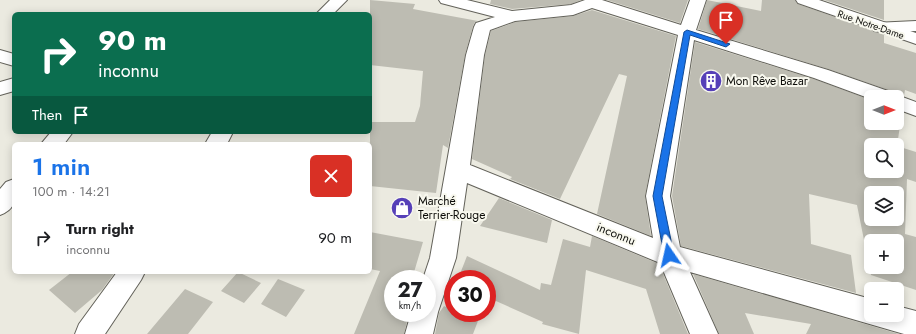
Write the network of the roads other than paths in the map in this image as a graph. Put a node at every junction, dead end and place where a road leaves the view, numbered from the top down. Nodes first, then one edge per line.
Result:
1 (339, 0) edge
2 (447, 0) edge
3 (698, 0) edge
4 (804, 0) edge
5 (593, 2) edge
6 (326, 12) edge
7 (512, 16) junction
8 (913, 30) edge
9 (687, 32) junction
10 (0, 56) edge
11 (12, 59) edge
12 (12, 85) edge
13 (0, 89) edge
14 (865, 90) edge
15 (904, 105) edge
16 (916, 109) edge
17 (61, 134) edge
18 (54, 142) edge
19 (458, 170) junction
20 (12, 190) edge
21 (0, 205) edge
22 (669, 255) junction
23 (131, 274) edge
24 (436, 279) edge
25 (864, 310) edge
26 (904, 321) edge
27 (422, 322) edge
28 (916, 324) edge
29 (89, 334) edge
30 (419, 334) edge
31 (704, 334) edge

1 - 6 street
2 - 7 street
3 - 9 street
4 - 8 street, Rue Notre-Dame
5 - 7 street
5 - 9 street
7 - 19 street
9 - 14 street
9 - 22 street
10 - 11 street
12 - 13 street
15 - 16 street
17 - 18 street
19 - 22 street, inconnu
19 - 24 street
20 - 21 street
22 - 25 street, inconnu
22 - 31 street
23 - 29 street
26 - 28 street
27 - 30 street

